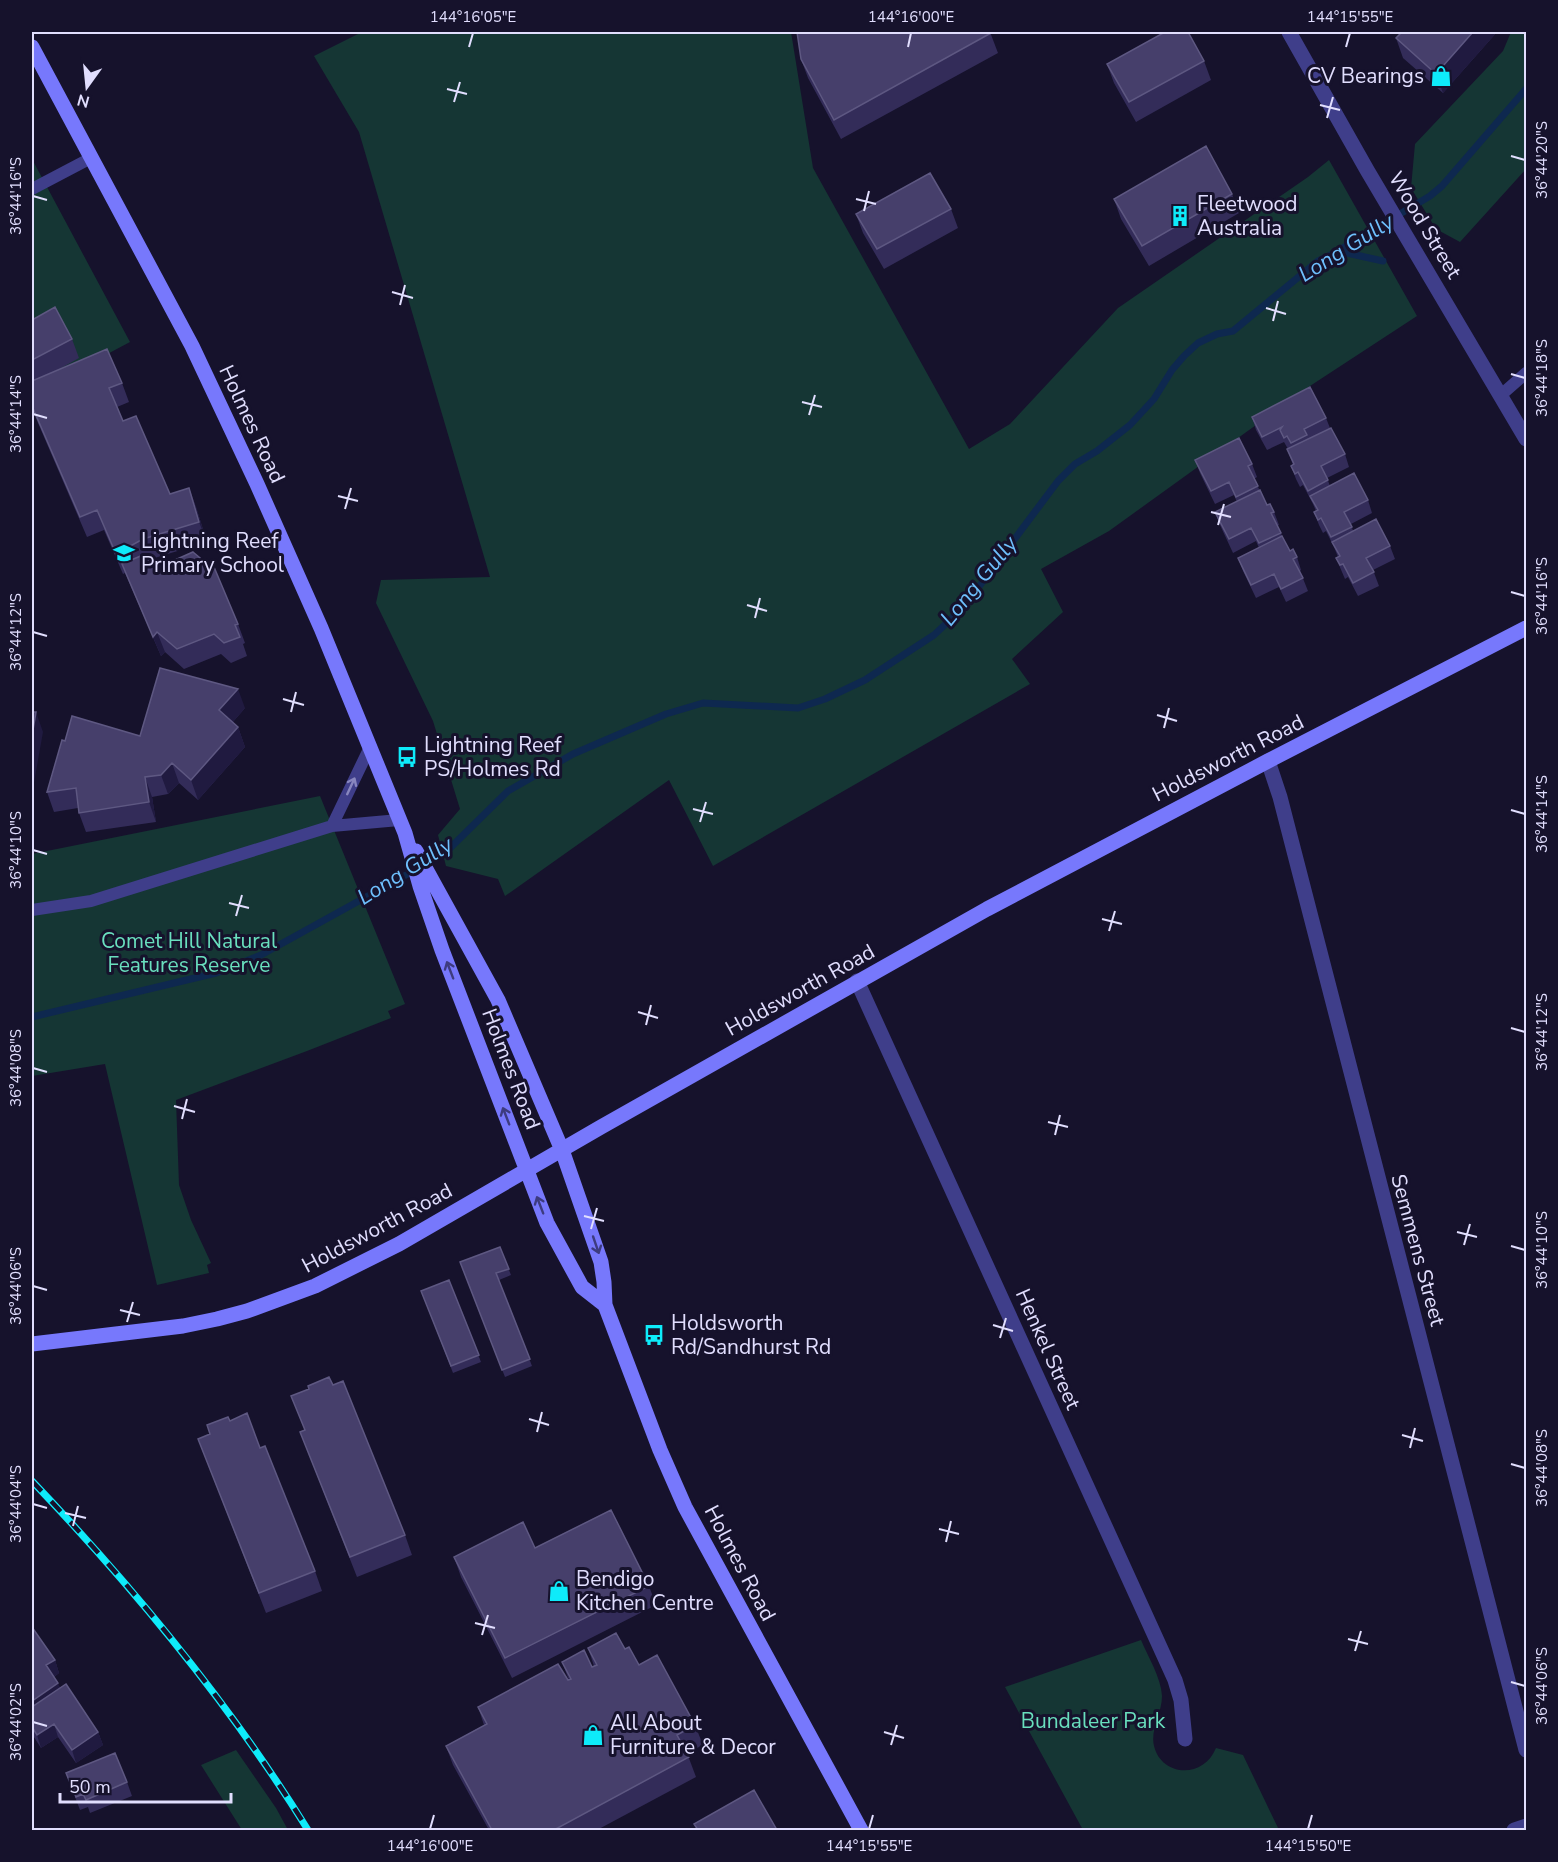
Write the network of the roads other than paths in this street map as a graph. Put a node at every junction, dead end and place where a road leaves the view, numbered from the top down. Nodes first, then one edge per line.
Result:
1 (1289, 32) edge
2 (32, 47) edge
3 (91, 158) junction
4 (32, 189) edge
5 (1527, 373) edge
6 (1501, 395) junction
7 (1527, 439) edge
8 (1527, 628) edge
9 (370, 747) junction
10 (1268, 761) junction
11 (332, 826) junction
12 (402, 826) junction
13 (425, 882) junction
14 (32, 910) edge
15 (857, 981) junction
16 (561, 1150) junction
17 (527, 1171) junction
18 (605, 1305) junction
19 (32, 1337) edge
20 (79, 1337) junction
21 (32, 1344) edge
22 (1185, 1739) dead end
23 (1527, 1749) edge
24 (1527, 1826) edge
25 (861, 1830) edge
26 (1514, 1830) edge

1 - 6 street, Wood Street
2 - 3 main road, Holmes Road
3 - 4 lane
3 - 9 main road, Holmes Road
5 - 6 lane
6 - 7 street, Wood Street
8 - 10 main road, Holdsworth Road
11 -> 9 lane
9 - 12 main road, Holmes Road
10 - 15 main road, Holdsworth Road
10 - 23 street, Semmens Street
11 - 12 lane
11 - 14 lane
12 - 13 main road, Holmes Road
13 - 16 main road, Holmes Road
17 -> 13 main road, Holmes Road
15 - 16 main road, Holdsworth Road
15 - 22 street, Henkel Street
16 - 17 main road, Holdsworth Road
16 -> 18 main road, Holmes Road
18 -> 17 main road, Holmes Road
17 - 20 main road, Holdsworth Road
18 - 25 main road, Holmes Road
19 - 20 main road, Holdsworth Road
20 - 21 main road, Holdsworth Road
24 - 26 street

